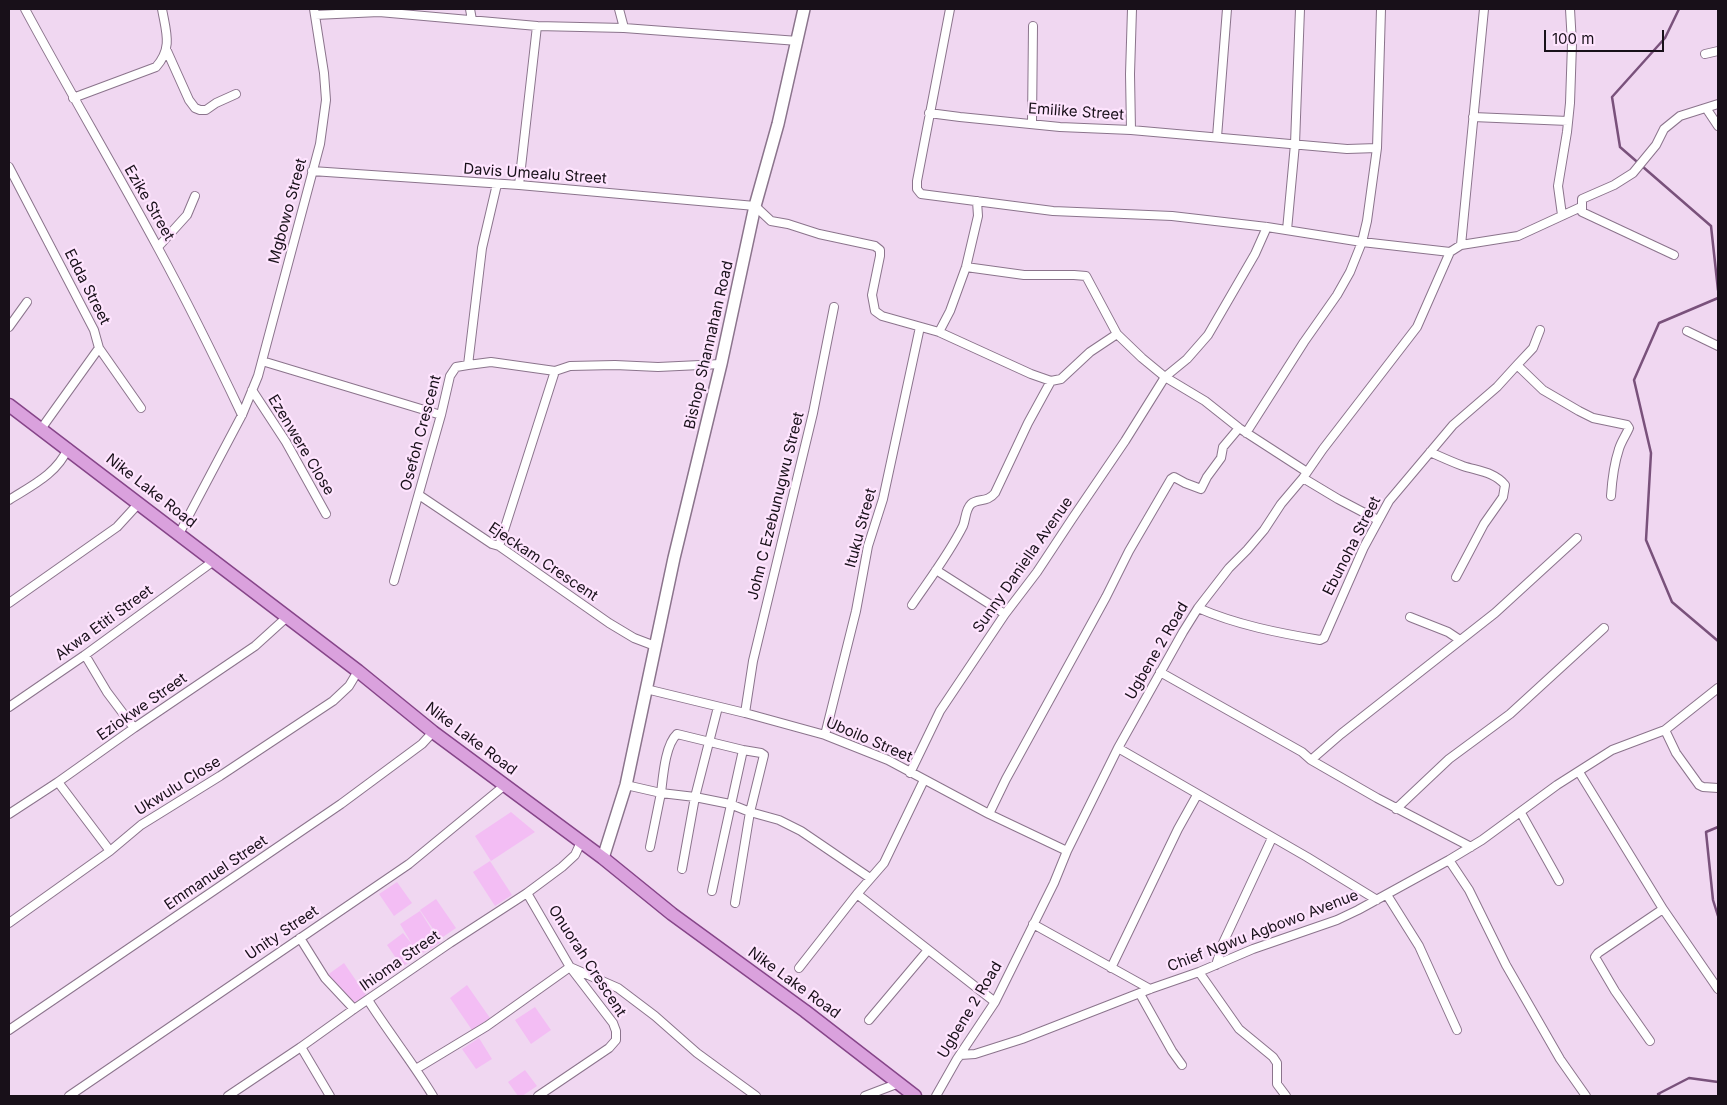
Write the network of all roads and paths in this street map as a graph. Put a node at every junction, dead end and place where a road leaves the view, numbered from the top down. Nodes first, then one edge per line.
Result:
1 (25, 9) edge
2 (162, 9) edge
3 (470, 9) edge
4 (620, 9) edge
5 (804, 9) edge
6 (950, 9) edge
7 (1132, 9) edge
8 (1227, 9) edge
9 (1300, 9) edge
10 (1381, 9) edge
11 (1484, 9) edge
12 (1570, 9) edge
13 (314, 12) edge
14 (472, 20) junction
15 (537, 26) junction
16 (1033, 26) dead end
17 (624, 28) junction
18 (798, 41) junction
19 (167, 51) junction
20 (1718, 51) edge
21 (1706, 54) dead end
22 (236, 94) dead end
23 (73, 98) junction
24 (1718, 104) edge
25 (1706, 108) junction
26 (929, 113) junction
27 (1473, 117) junction
28 (1568, 121) junction
29 (1032, 124) junction
30 (1718, 126) edge
31 (1132, 130) junction
32 (1217, 136) junction
33 (1295, 144) junction
34 (1377, 148) junction
35 (9, 166) edge
36 (312, 171) junction
37 (15, 178) junction
38 (497, 184) junction
39 (9, 185) edge
40 (519, 186) junction
41 (195, 196) dead end
42 (977, 201) junction
43 (755, 206) junction
44 (1581, 207) junction
45 (1562, 215) junction
46 (1267, 226) junction
47 (1287, 230) junction
48 (1362, 242) junction
49 (1462, 245) junction
50 (158, 247) junction
51 (1450, 252) junction
52 (1674, 255) dead end
53 (966, 267) junction
54 (26, 302) dead end
55 (834, 306) dead end
56 (9, 327) edge
57 (920, 327) junction
58 (1540, 330) dead end
59 (1687, 331) dead end
60 (939, 332) junction
61 (1117, 334) junction
62 (1718, 346) edge
63 (99, 348) junction
64 (262, 361) junction
65 (721, 364) junction
66 (468, 365) junction
67 (1517, 365) junction
68 (554, 371) junction
69 (1165, 377) junction
70 (1051, 381) junction
71 (252, 390) junction
72 (9, 404) edge
73 (141, 408) dead end
74 (242, 414) junction
75 (441, 415) junction
76 (1239, 428) junction
77 (41, 429) junction
78 (1246, 433) junction
79 (68, 448) junction
80 (1430, 452) junction
81 (1305, 475) junction
82 (419, 496) junction
83 (1611, 496) dead end
84 (9, 500) edge
85 (139, 503) junction
86 (326, 514) dead end
87 (1378, 520) junction
88 (179, 534) junction
89 (1577, 538) dead end
90 (500, 546) junction
91 (215, 560) junction
92 (936, 570) junction
93 (1456, 576) dead end
94 (394, 581) dead end
95 (9, 603) edge
96 (912, 605) dead end
97 (1198, 608) junction
98 (1004, 614) junction
99 (287, 617) junction
100 (1410, 617) dead end
101 (1604, 628) dead end
102 (1460, 640) junction
103 (655, 646) junction
104 (84, 655) junction
105 (358, 671) junction
106 (1160, 672) junction
107 (1718, 688) edge
108 (646, 689) junction
109 (9, 707) edge
110 (718, 707) junction
111 (744, 713) junction
112 (134, 728) junction
113 (1665, 730) junction
114 (433, 732) junction
115 (825, 735) junction
116 (709, 743) junction
117 (1118, 748) junction
118 (743, 750) junction
119 (1311, 760) junction
120 (910, 772) junction
121 (1579, 772) junction
122 (924, 780) junction
123 (58, 782) junction
124 (505, 785) junction
125 (626, 785) junction
126 (1718, 788) edge
127 (661, 793) junction
128 (1197, 795) junction
129 (695, 797) junction
130 (730, 804) junction
131 (1396, 809) junction
132 (10, 811) edge
133 (750, 812) junction
134 (1521, 813) junction
135 (989, 814) junction
136 (1272, 838) junction
137 (581, 842) junction
138 (1471, 846) junction
139 (650, 847) dead end
140 (110, 852) junction
141 (1068, 852) junction
142 (603, 858) junction
143 (1450, 860) junction
144 (682, 869) dead end
145 (870, 878) junction
146 (1559, 881) dead end
147 (712, 891) dead end
148 (527, 893) junction
149 (857, 894) junction
150 (1387, 895) junction
151 (1377, 900) junction
152 (735, 903) dead end
153 (1663, 909) junction
154 (9, 923) edge
155 (1033, 924) junction
156 (300, 938) junction
157 (928, 950) junction
158 (1216, 965) junction
159 (570, 966) junction
160 (798, 968) dead end
161 (1112, 968) junction
162 (1199, 972) junction
163 (1150, 989) junction
164 (1718, 990) edge
165 (1140, 994) junction
166 (368, 1000) junction
167 (995, 1002) junction
168 (354, 1009) junction
169 (869, 1020) dead end
170 (9, 1030) edge
171 (1458, 1030) dead end
172 (1650, 1041) dead end
173 (301, 1047) junction
174 (957, 1060) junction
175 (1182, 1065) dead end
176 (416, 1069) junction
177 (899, 1082) junction
178 (68, 1096) edge
179 (228, 1096) edge
180 (330, 1096) edge
181 (433, 1096) edge
182 (538, 1096) edge
183 (756, 1096) edge
184 (865, 1096) edge
185 (916, 1096) edge
186 (936, 1096) edge
187 (1286, 1096) edge
188 (1584, 1096) edge

1 - 23 street, Ezike Street
2 - 19 street
3 - 14 street
4 - 17 street
5 - 18 main road, Bishop Shannahan Road
6 - 26 street
7 - 31 street, Emilike Street
8 - 32 street
9 - 33 street
10 - 34 street
11 - 27 street
12 - 28 street
13 - 14 street
13 - 36 street, Mgbowo Street
14 - 15 street
15 - 17 street
15 - 40 street
16 - 29 street
17 - 18 street
18 - 43 main road, Bishop Shannahan Road
19 - 22 street
19 - 23 street
20 - 21 street
23 - 50 street, Ezike Street
24 - 25 street
25 - 30 street
25 - 44 street
26 - 29 street, Emilike Street
26 - 42 street
27 - 28 street
27 - 49 street
28 - 45 street
29 - 31 street, Emilike Street
31 - 32 street
32 - 33 street
33 - 34 street
33 - 47 street
34 - 48 street
35 - 37 street, Edda Street
36 - 38 street, Davis Umealu Street
36 - 64 street, Mgbowo Street
37 - 39 street
37 - 63 street, Edda Street
38 - 40 street, Davis Umealu Street
38 - 66 street
40 - 43 street, Davis Umealu Street
41 - 50 street
42 - 46 street
42 - 53 street
43 - 57 street
43 - 65 main road, Bishop Shannahan Road
44 - 45 street
44 - 52 street
45 - 49 street
46 - 47 street
46 - 69 street, Sunny Daniella Avenue
47 - 48 street
48 - 51 street
48 - 78 street
49 - 51 street
50 - 74 street, Ezike Street
51 - 81 street, Ugbene 2 Road
53 - 60 street
53 - 61 street
54 - 56 street
55 - 111 street, John C Ezebunugwu Street
57 - 60 street
57 - 115 street, Ituku Street
58 - 67 street, Ebunoha Street
59 - 62 street
60 - 70 street
61 - 69 street
61 - 70 street
63 - 73 street
63 - 77 street, Edda Street
64 - 71 street, Mgbowo Street
64 - 75 street
65 - 68 street
65 - 103 main road, Bishop Shannahan Road
66 - 68 street
66 - 75 street, Osefoh Crescent
67 - 80 street, Ebunoha Street
67 - 83 street
68 - 90 street
69 - 76 street
69 - 98 street, Sunny Daniella Avenue
70 - 92 street
71 - 74 street, Mgbowo Street
71 - 86 street, Ezenwere Close
72 - 77 main road, Nike Lake Road
74 - 88 street, Mgbowo Street
75 - 82 street, Osefoh Crescent
76 - 78 street
76 - 135 street
77 - 79 main road, Nike Lake Road
78 - 81 street
79 - 84 street
79 - 85 main road, Nike Lake Road
80 - 87 street, Ebunoha Street
80 - 93 street
81 - 87 street
81 - 97 street, Ugbene 2 Road
82 - 90 street, Ejeckam Crescent
82 - 94 street, Osefoh Crescent
85 - 88 main road, Nike Lake Road
85 - 95 street
87 - 97 street, Ebunoha Street
88 - 91 main road, Nike Lake Road
89 - 102 street
90 - 103 street, Ejeckam Crescent
91 - 99 main road, Nike Lake Road
91 - 104 street, Akwa Etiti Street
92 - 96 street
92 - 98 street
97 - 106 street, Ugbene 2 Road
98 - 120 street, Sunny Daniella Avenue
99 - 105 main road, Nike Lake Road
99 - 112 street, Eziokwe Street
100 - 102 street
101 - 131 street
102 - 119 street
103 - 108 main road, Bishop Shannahan Road
104 - 109 street, Akwa Etiti Street
104 - 112 street
105 - 114 main road, Nike Lake Road
105 - 140 street, Ukwulu Close
106 - 117 street, Ugbene 2 Road
106 - 119 street
107 - 113 street, Chief Ngwu Agbowo Avenue
108 - 110 street, Uboilo Street
108 - 125 main road, Bishop Shannahan Road
110 - 111 street, Uboilo Street
110 - 116 street
111 - 115 street, Uboilo Street
112 - 123 street, Eziokwe Street
113 - 121 street, Chief Ngwu Agbowo Avenue
113 - 126 street
114 - 124 main road, Nike Lake Road
114 - 170 street, Emmanuel Street
115 - 120 street, Uboilo Street
116 - 118 street
116 - 127 street
116 - 129 street
117 - 128 street
117 - 141 street, Ugbene 2 Road
118 - 130 street
118 - 133 street
119 - 131 street
120 - 122 street, Uboilo Street
121 - 134 street, Chief Ngwu Agbowo Avenue
121 - 153 street
122 - 135 street, Uboilo Street
122 - 145 street
123 - 132 street, Eziokwe Street
123 - 140 street
124 - 137 main road, Nike Lake Road
124 - 156 street, Unity Street
125 - 127 street
125 - 142 main road, Bishop Shannahan Road
127 - 129 street
127 - 139 street
128 - 136 street
128 - 161 street
129 - 130 street
129 - 144 street
130 - 133 street
130 - 147 street
131 - 138 street
133 - 145 street
133 - 152 street
134 - 138 street, Chief Ngwu Agbowo Avenue
134 - 146 street
135 - 141 street, Uboilo Street
136 - 151 street
136 - 158 street
137 - 142 main road, Nike Lake Road
137 - 148 street, Ihioma Street
138 - 143 street, Chief Ngwu Agbowo Avenue
140 - 154 street, Ukwulu Close
141 - 155 street, Ugbene 2 Road
142 - 177 main road, Nike Lake Road
143 - 150 street, Chief Ngwu Agbowo Avenue
143 - 188 street
145 - 149 street
148 - 159 street, Onuorah Crescent
148 - 166 street, Ihioma Street
149 - 157 street
149 - 160 street
150 - 151 street, Chief Ngwu Agbowo Avenue
150 - 171 street
151 - 158 street, Chief Ngwu Agbowo Avenue
153 - 164 street
153 - 172 street
155 - 161 street
155 - 167 street, Ugbene 2 Road
156 - 168 street
156 - 178 street, Unity Street
157 - 167 street
157 - 169 street
158 - 162 street, Chief Ngwu Agbowo Avenue
159 - 176 street
159 - 182 street, Onuorah Crescent
159 - 183 street
161 - 163 street
162 - 163 street, Chief Ngwu Agbowo Avenue
162 - 187 street
163 - 165 street, Chief Ngwu Agbowo Avenue
165 - 174 street, Chief Ngwu Agbowo Avenue
165 - 175 street
166 - 168 street, Ihioma Street
166 - 176 street
167 - 174 street, Ugbene 2 Road
168 - 173 street, Ihioma Street
173 - 179 street, Ihioma Street
173 - 180 street
174 - 186 street, Ugbene 2 Road
176 - 181 street
177 - 184 street
177 - 185 main road, Nike Lake Road

